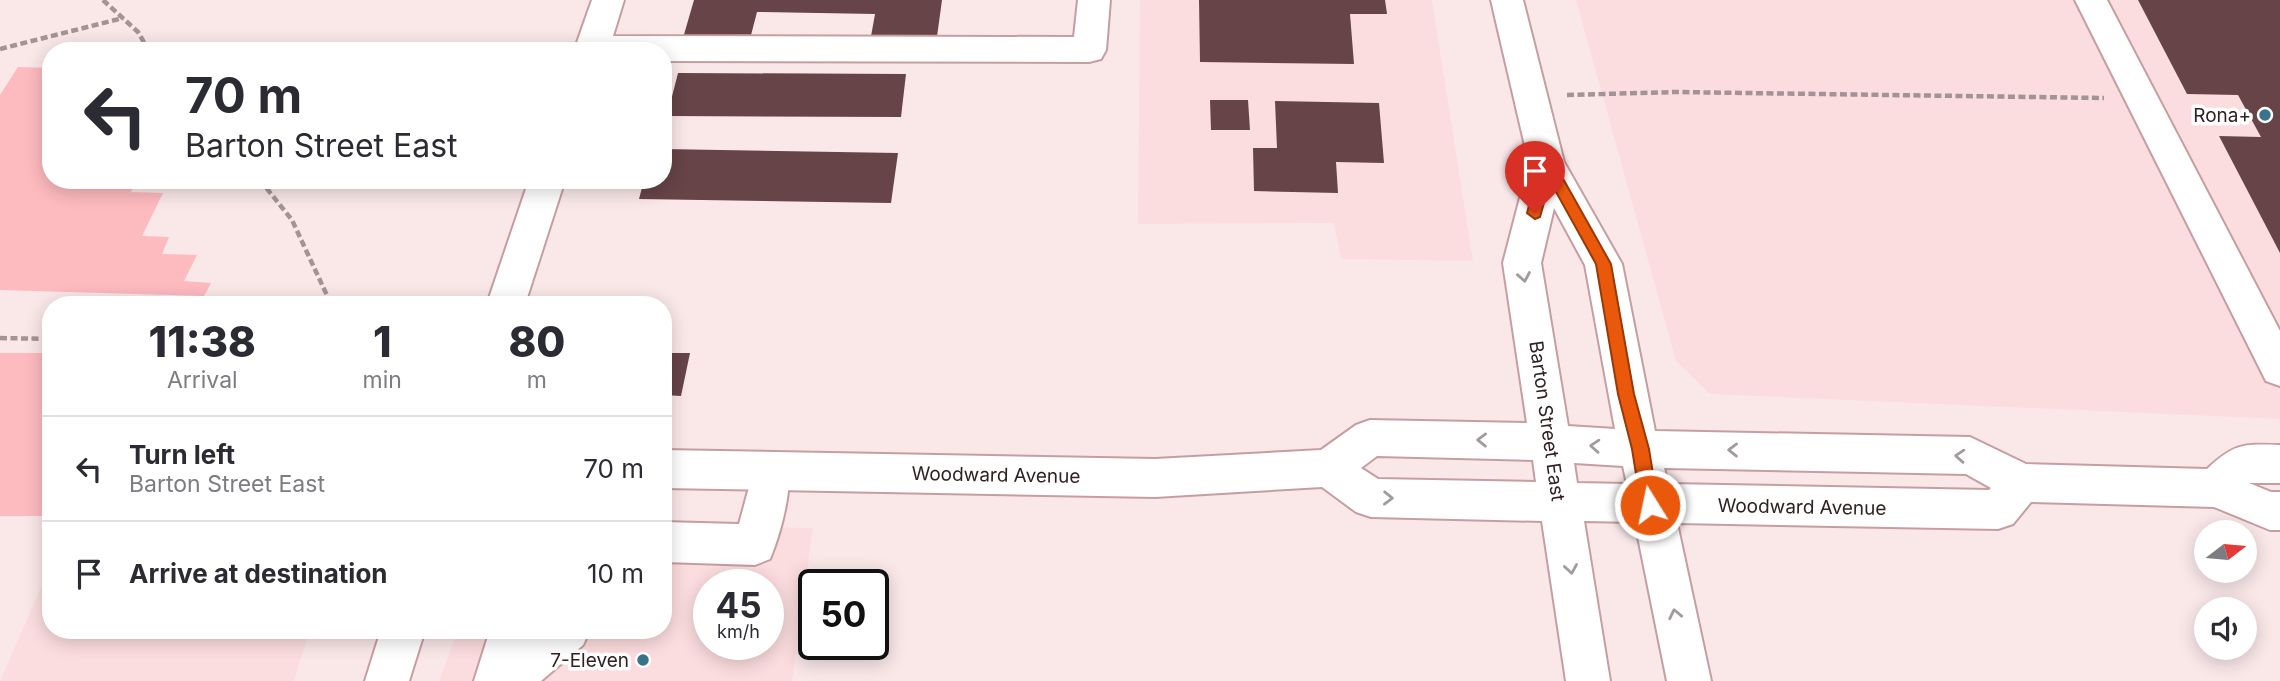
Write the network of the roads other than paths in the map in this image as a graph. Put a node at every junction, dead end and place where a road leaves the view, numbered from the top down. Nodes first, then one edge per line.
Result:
1 (608, 0) edge
2 (1094, 0) edge
3 (1507, 0) edge
4 (2091, 0) edge
5 (593, 42) edge
6 (672, 49) edge
7 (1547, 163) junction
8 (544, 189) edge
9 (509, 296) edge
10 (2266, 314) edge
11 (2280, 369) edge
12 (1550, 443) junction
13 (1640, 449) junction
14 (2280, 464) edge
15 (1328, 468) junction
16 (672, 469) edge
17 (771, 471) junction
18 (2022, 483) junction
19 (2215, 488) junction
20 (1559, 502) junction
21 (1650, 505) junction
22 (2280, 511) edge
23 (672, 546) edge
24 (400, 639) edge
25 (509, 639) edge
26 (557, 639) edge
27 (387, 681) edge
28 (496, 681) edge
29 (506, 681) edge
30 (1588, 681) edge
31 (1689, 681) edge

1 - 5 main road
2 - 6 main road
3 - 7 main road, Barton Street East
4 - 10 main road
7 -> 12 main road, Barton Street East
7 - 13 main road, Barton Street East
8 - 9 main road
10 - 11 main road
13 -> 12 main road
12 -> 15 main road
12 - 20 main road, Barton Street East
18 -> 13 main road
13 - 21 main road, Barton Street East
14 - 19 main road
15 - 17 main road, Woodward Avenue
15 -> 20 main road, Woodward Avenue
16 - 17 main road, Woodward Avenue
17 - 23 main road
18 - 19 main road
18 - 21 main road, Woodward Avenue
19 - 22 main road
20 - 21 main road, Woodward Avenue
20 -> 30 main road, Barton Street East
31 -> 21 main road, Barton Street East
24 - 27 main road
25 - 28 main road
26 - 29 main road

